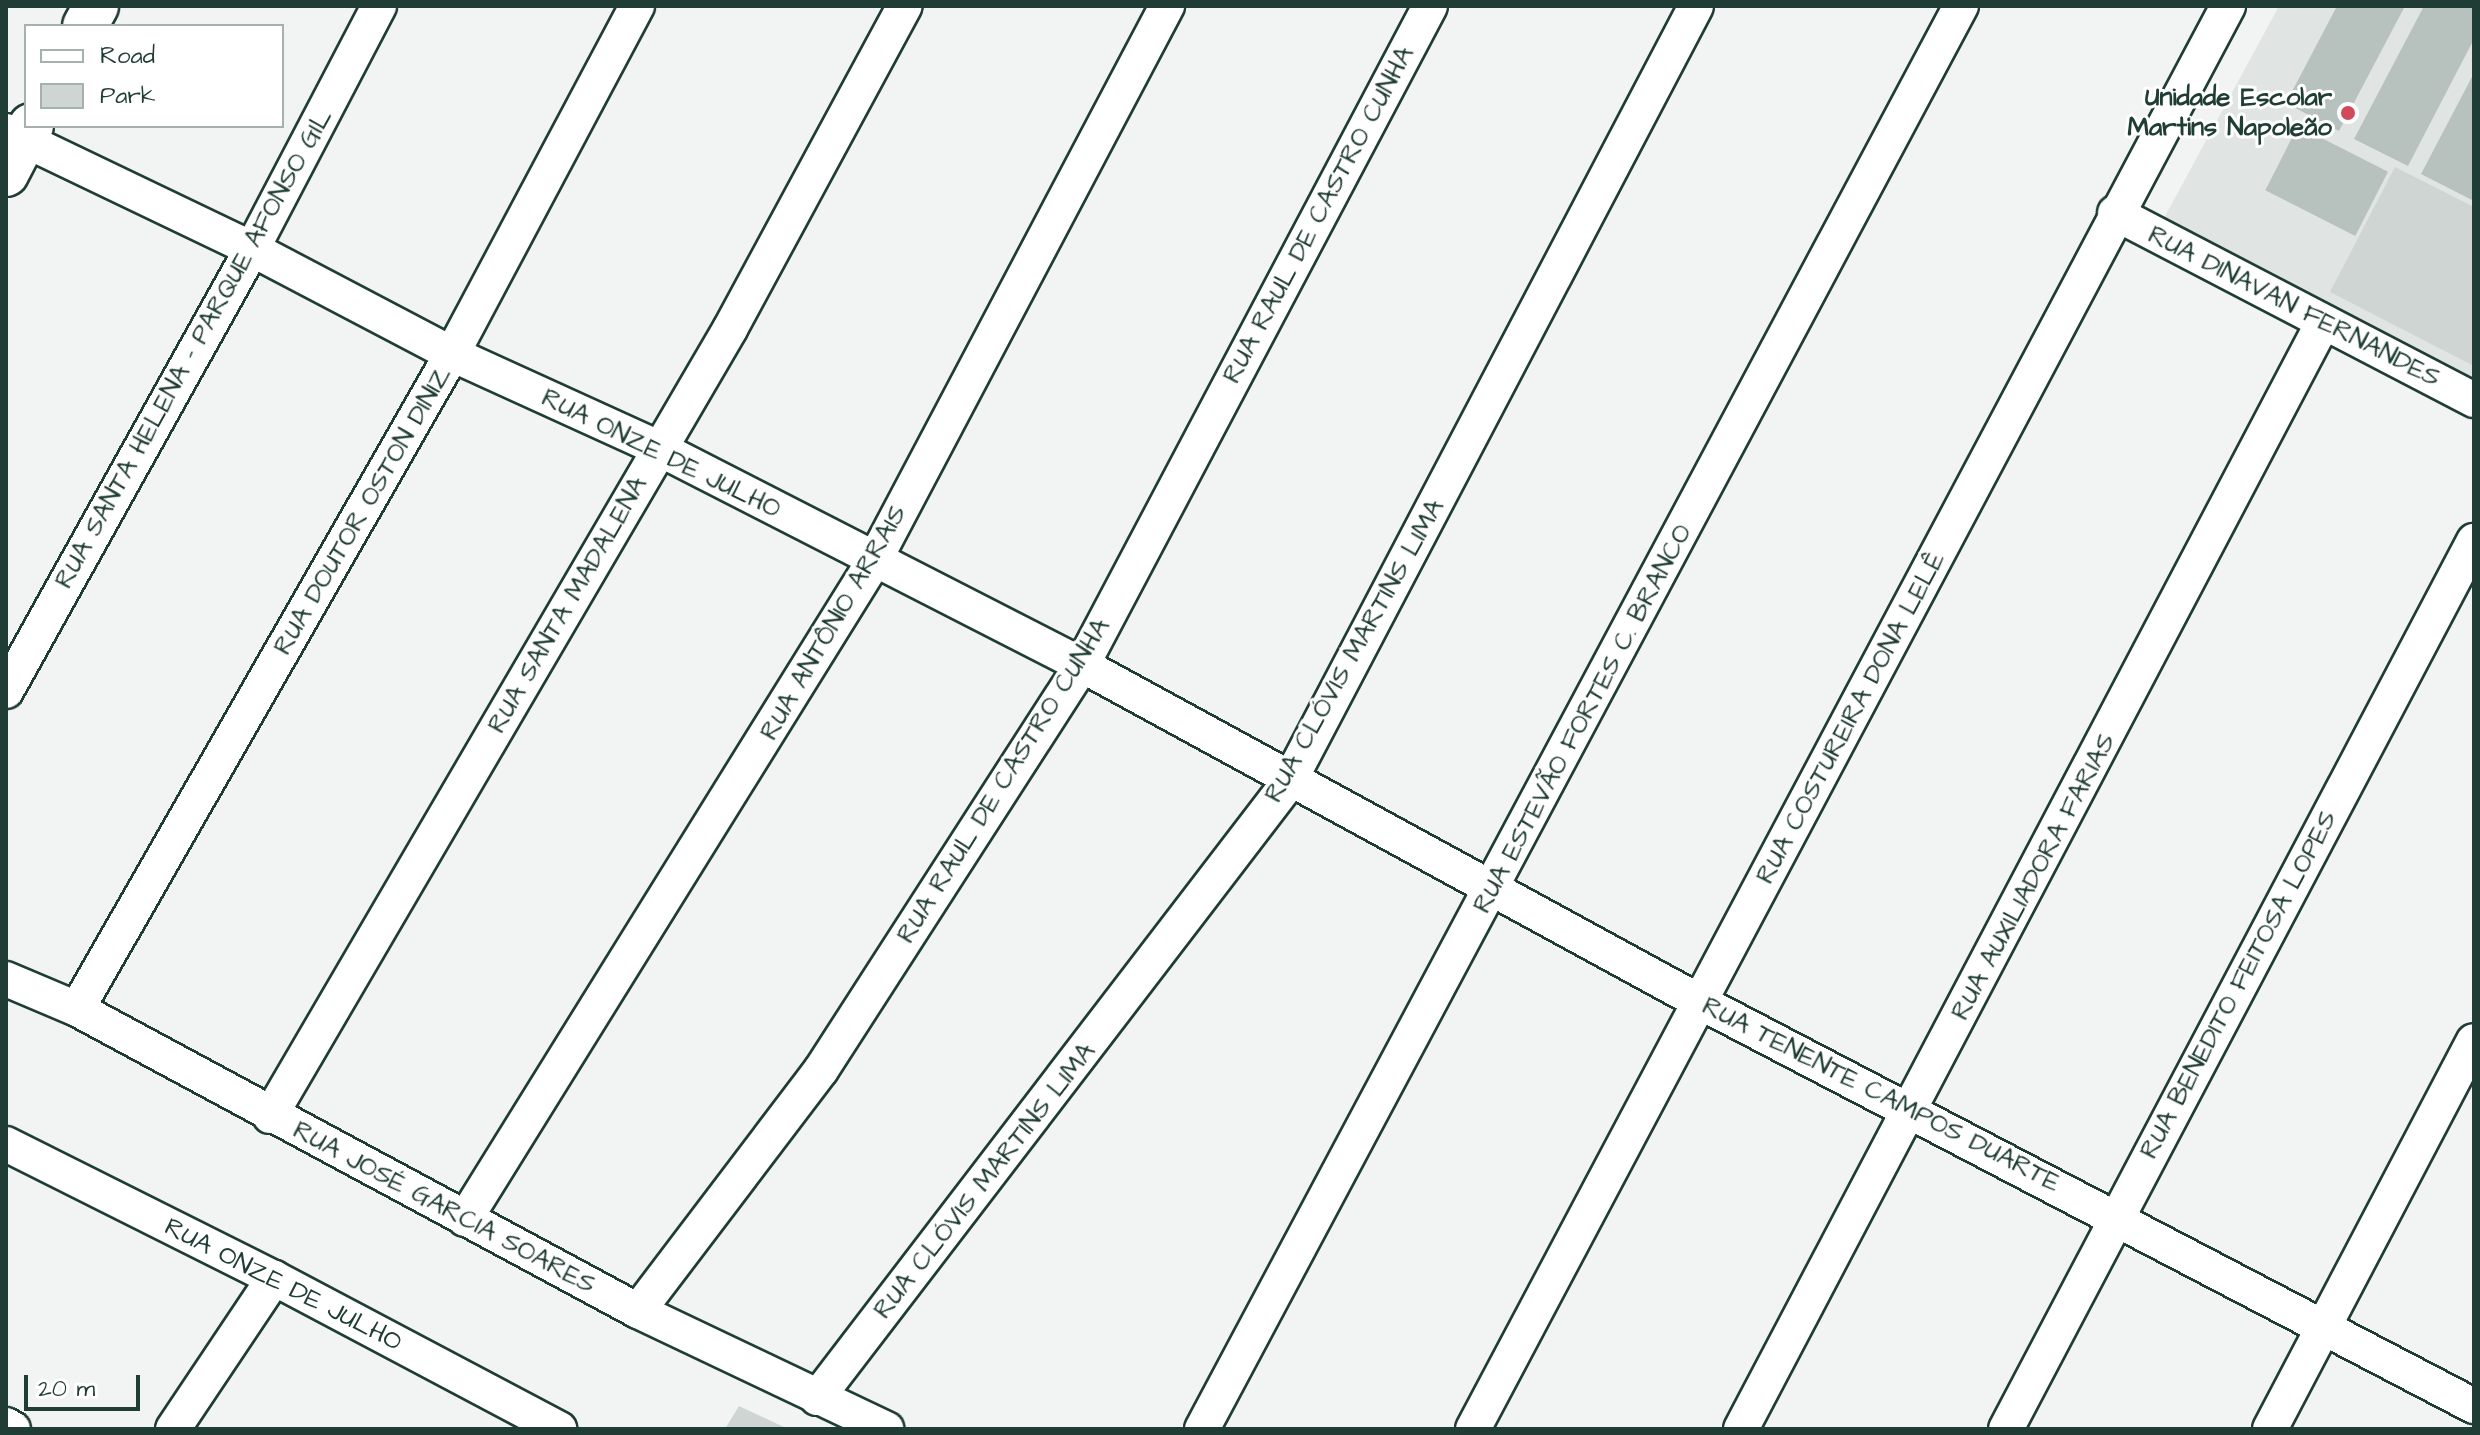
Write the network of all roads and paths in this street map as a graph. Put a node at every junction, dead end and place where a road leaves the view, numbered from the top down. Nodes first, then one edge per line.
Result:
1 (96, 6) edge
2 (379, 6) edge
3 (637, 6) edge
4 (905, 6) edge
5 (1167, 6) edge
6 (1430, 6) edge
7 (1696, 6) edge
8 (1961, 6) edge
9 (2228, 6) edge
10 (86, 24) edge
11 (17, 142) edge
12 (2115, 213) junction
13 (252, 249) junction
14 (2323, 323) junction
15 (452, 354) junction
16 (2474, 400) edge
17 (658, 448) junction
18 (2474, 541) edge
19 (874, 561) junction
20 (1082, 665) junction
21 (6, 691) edge
22 (1289, 782) junction
23 (1493, 890) junction
24 (6, 979) edge
25 (1702, 1003) junction
26 (77, 1009) junction
27 (2474, 1041) edge
28 (1912, 1110) junction
29 (270, 1116) junction
30 (6, 1144) edge
31 (2116, 1216) junction
32 (465, 1219) junction
33 (274, 1278) junction
34 (638, 1311) junction
35 (2322, 1328) junction
36 (817, 1398) junction
37 (2474, 1406) edge
38 (6, 1425) edge
39 (13, 1429) edge
40 (173, 1429) edge
41 (559, 1429) edge
42 (886, 1429) edge
43 (1202, 1429) edge
44 (1473, 1429) edge
45 (1741, 1429) edge
46 (2006, 1429) edge
47 (2270, 1429) edge

1 - 10 street
2 - 13 street, RUA SANTA HELENA - PARQUE AFONSO GIL
3 - 15 street, RUA DOUTOR OSTON DINIZ
4 - 17 street, RUA SANTA MADALENA
5 - 19 street, RUA ANTÔNIO ARRAIS
6 - 20 street, RUA RAUL DE CASTRO CUNHA
7 - 22 street, RUA CLÓVIS MARTINS LIMA
8 - 23 street, RUA ESTEVÃO FORTES C. BRANCO
9 - 12 street, RUA COSTUREIRA DONA LELÊ
11 - 13 street, RUA ONZE DE JULHO
12 - 14 street, RUA DINAVAN FERNANDES
12 - 25 street, RUA COSTUREIRA DONA LELÊ
13 - 15 street, RUA ONZE DE JULHO
13 - 21 street, RUA SANTA HELENA - PARQUE AFONSO GIL
14 - 16 street, RUA DINAVAN FERNANDES
14 - 28 street, RUA AUXILIADORA FARIAS
15 - 17 street, RUA ONZE DE JULHO
15 - 26 street, RUA DOUTOR OSTON DINIZ
17 - 19 street, RUA ONZE DE JULHO
17 - 29 street, RUA SANTA MADALENA
18 - 31 street, RUA BENEDITO FEITOSA LOPES
19 - 20 street, RUA ONZE DE JULHO
19 - 32 street, RUA ANTÔNIO ARRAIS
20 - 22 street, RUA ONZE DE JULHO
20 - 34 street, RUA RAUL DE CASTRO CUNHA
22 - 23 street, RUA TENENTE CAMPOS DUARTE
22 - 36 street, RUA CLÓVIS MARTINS LIMA
23 - 25 street, RUA TENENTE CAMPOS DUARTE
23 - 43 street, RUA ESTEVÃO FORTES C. BRANCO
24 - 26 street, RUA JOSÉ GARCIA SOARES
25 - 28 street, RUA TENENTE CAMPOS DUARTE
25 - 44 street, RUA COSTUREIRA DONA LELÊ
26 - 29 street, RUA JOSÉ GARCIA SOARES
27 - 35 street
28 - 31 street, RUA TENENTE CAMPOS DUARTE
28 - 45 street, RUA AUXILIADORA FARIAS
29 - 32 street, RUA JOSÉ GARCIA SOARES
30 - 33 street, RUA ONZE DE JULHO
31 - 35 street, RUA TENENTE CAMPOS DUARTE
31 - 46 street, RUA BENEDITO FEITOSA LOPES
32 - 34 street, RUA JOSÉ GARCIA SOARES
33 - 40 street
33 - 41 street, RUA ONZE DE JULHO
34 - 36 street, RUA JOSÉ GARCIA SOARES
35 - 37 street, RUA TENENTE CAMPOS DUARTE
35 - 47 street
36 - 42 street, RUA JOSÉ GARCIA SOARES
38 - 39 street

